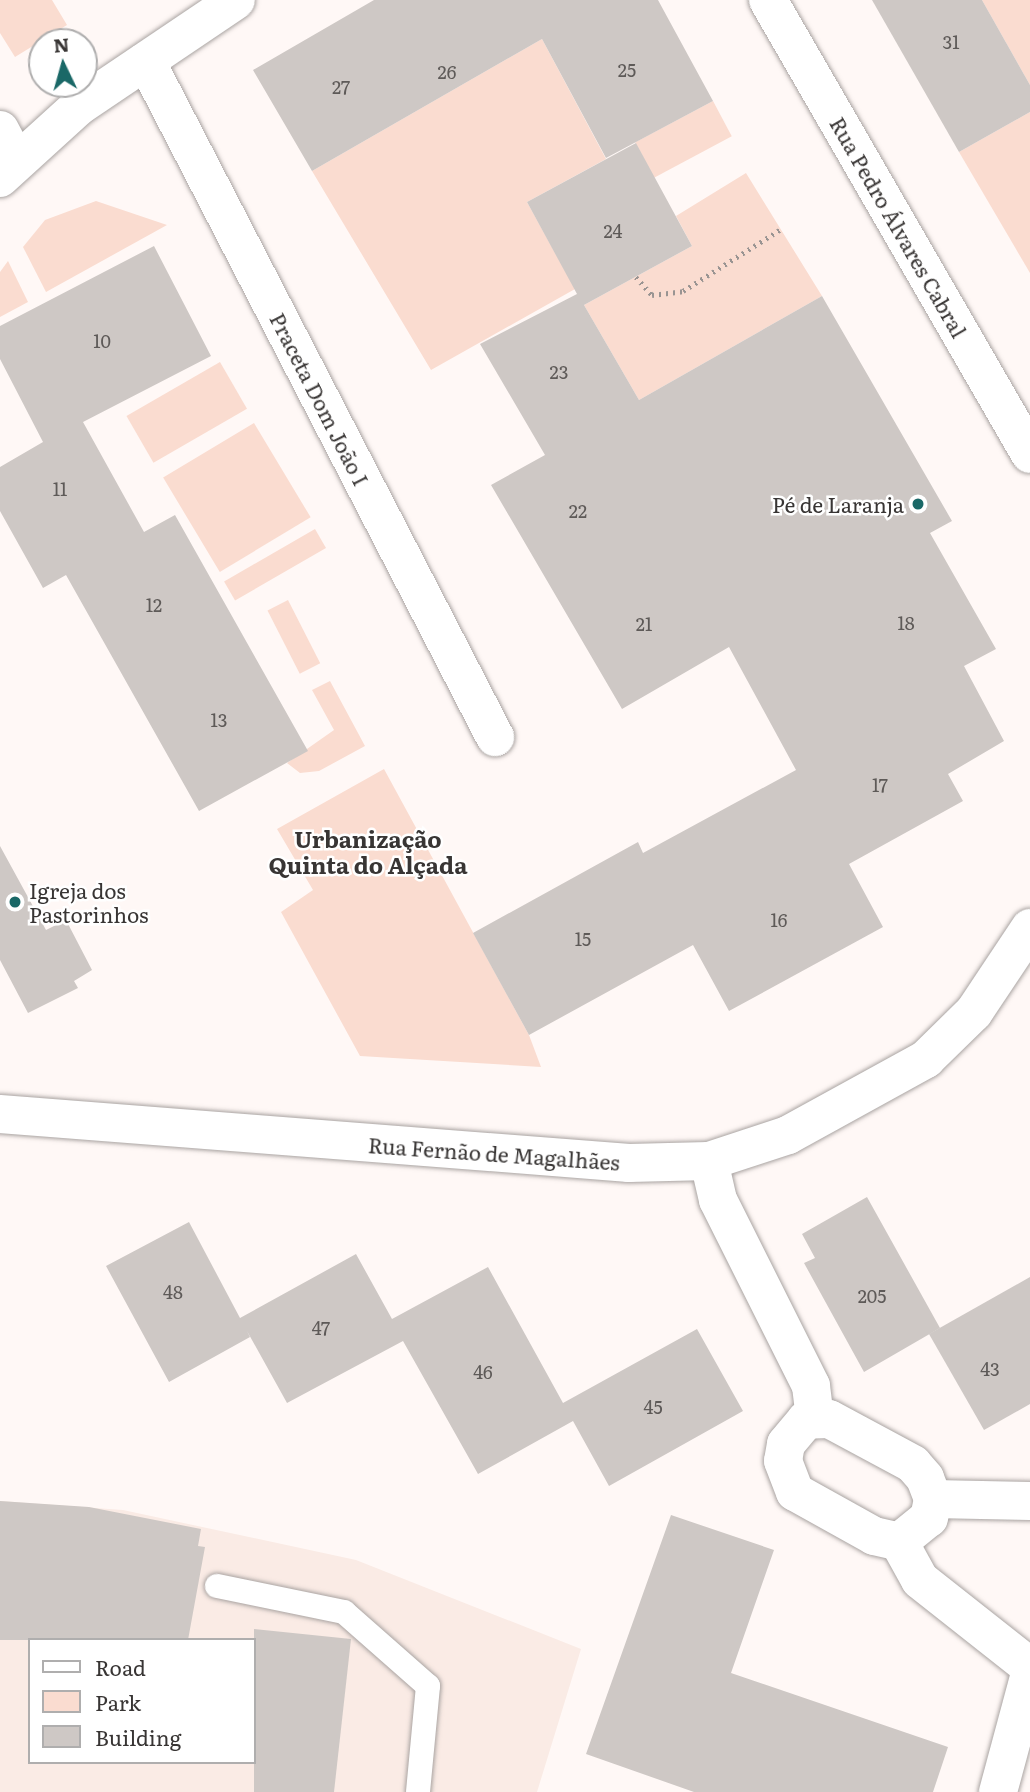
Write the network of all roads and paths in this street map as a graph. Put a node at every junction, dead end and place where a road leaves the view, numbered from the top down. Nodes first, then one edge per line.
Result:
1 (236, 0) edge
2 (768, 0) edge
3 (146, 61) junction
4 (5, 156) edge
5 (781, 229) dead end
6 (636, 276) dead end
7 (1030, 454) edge
8 (495, 737) dead end
9 (1030, 928) edge
10 (0, 1114) edge
11 (709, 1161) junction
12 (815, 1417) junction
13 (933, 1499) junction
14 (1030, 1501) edge
15 (899, 1542) junction
16 (217, 1586) dead end
17 (1030, 1667) edge
18 (1030, 1673) edge
19 (418, 1792) edge
20 (998, 1792) edge

1 - 3 street
2 - 7 street, Rua Pedro Álvares Cabral
3 - 4 street
3 - 8 street, Praceta Dom João I
5 - 6 path
9 - 11 street
10 - 11 street, Rua Fernão de Magalhães
11 - 12 street
12 - 13 street
12 - 15 street
13 - 14 street
13 - 15 street
15 - 17 street
16 - 19 lane
18 - 20 street

